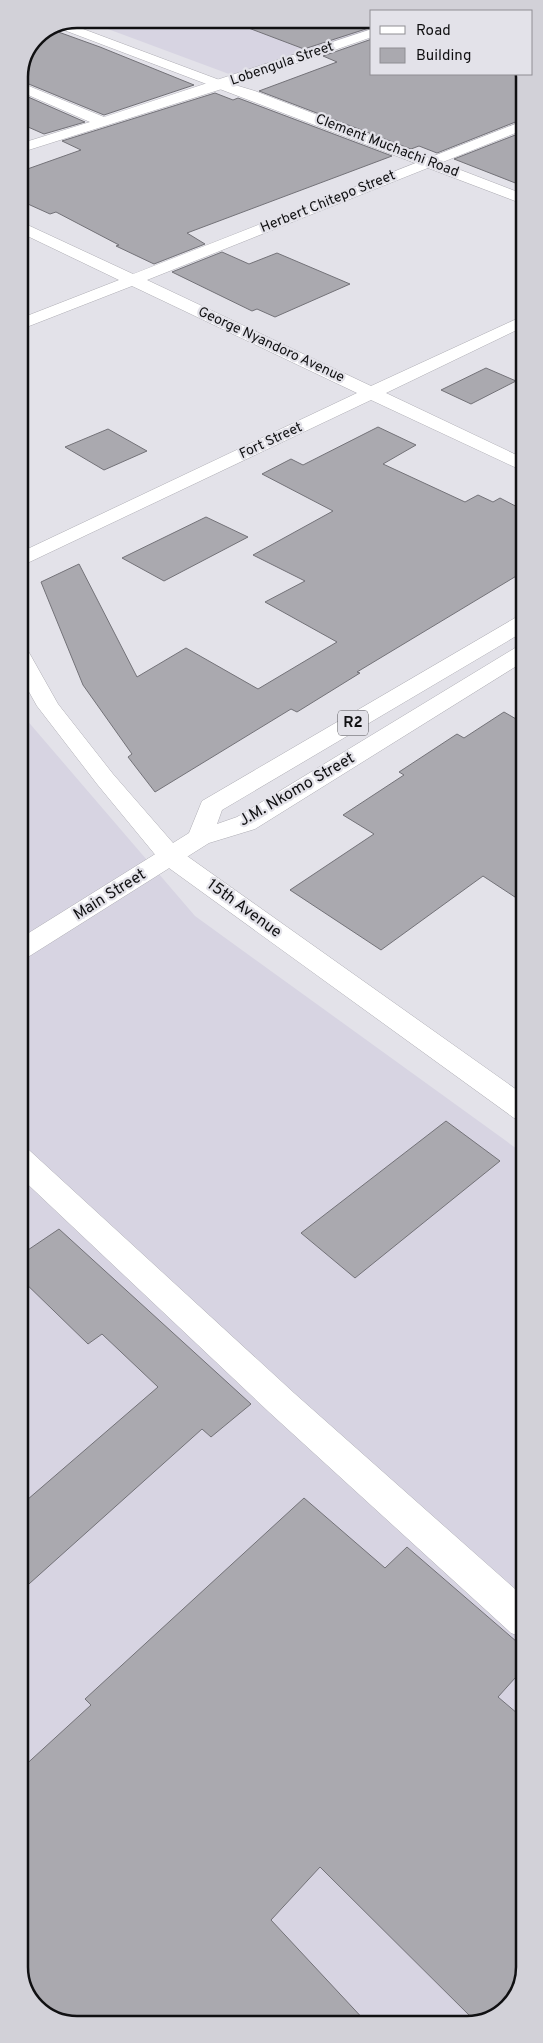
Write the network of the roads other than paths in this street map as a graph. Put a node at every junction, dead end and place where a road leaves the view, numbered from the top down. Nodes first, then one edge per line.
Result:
1 (69, 28) edge
2 (101, 28) edge
3 (370, 34) edge
4 (237, 79) junction
5 (220, 85) junction
6 (28, 90) edge
7 (250, 94) junction
8 (103, 122) junction
9 (516, 128) edge
10 (28, 146) edge
11 (428, 162) junction
12 (516, 196) edge
13 (28, 230) edge
14 (133, 280) junction
15 (28, 321) edge
16 (516, 324) edge
17 (372, 393) junction
18 (516, 462) edge
19 (28, 557) edge
20 (516, 627) edge
21 (516, 658) edge
22 (28, 670) edge
23 (200, 837) junction
24 (171, 856) junction
25 (28, 945) edge
26 (516, 1104) edge
27 (28, 1166) edge
28 (516, 1614) edge

1 - 5 main road, Clement Muchachi Road
2 - 4 main road, Clement Muchachi Road
3 - 4 main road, Lobengula Street
4 - 5 main road, Lobengula Street
4 - 7 main road, Clement Muchachi Road
5 - 7 main road, Clement Muchachi Road
5 - 8 main road, Lobengula Street
6 - 8 main road
7 - 11 main road, Clement Muchachi Road
8 - 10 main road, Lobengula Street
9 - 11 main road, Herbert Chitepo Street
11 - 12 main road, Clement Muchachi Road
11 - 14 main road, Herbert Chitepo Street
13 - 14 main road, George Nyandoro Avenue
14 - 15 main road, Herbert Chitepo Street
14 - 17 main road, George Nyandoro Avenue
16 - 17 main road, Fort Street
17 - 18 main road, George Nyandoro Avenue
17 - 19 main road, Fort Street
20 - 23 main road, J.M. Nkomo Street / R2
21 - 23 main road, J.M. Nkomo Street / R2
22 - 24 main road, 15th Avenue
23 - 24 main road, Main Street / R2
24 - 25 main road, Main Street / R2
24 - 26 main road, 15th Avenue
27 - 28 main road

